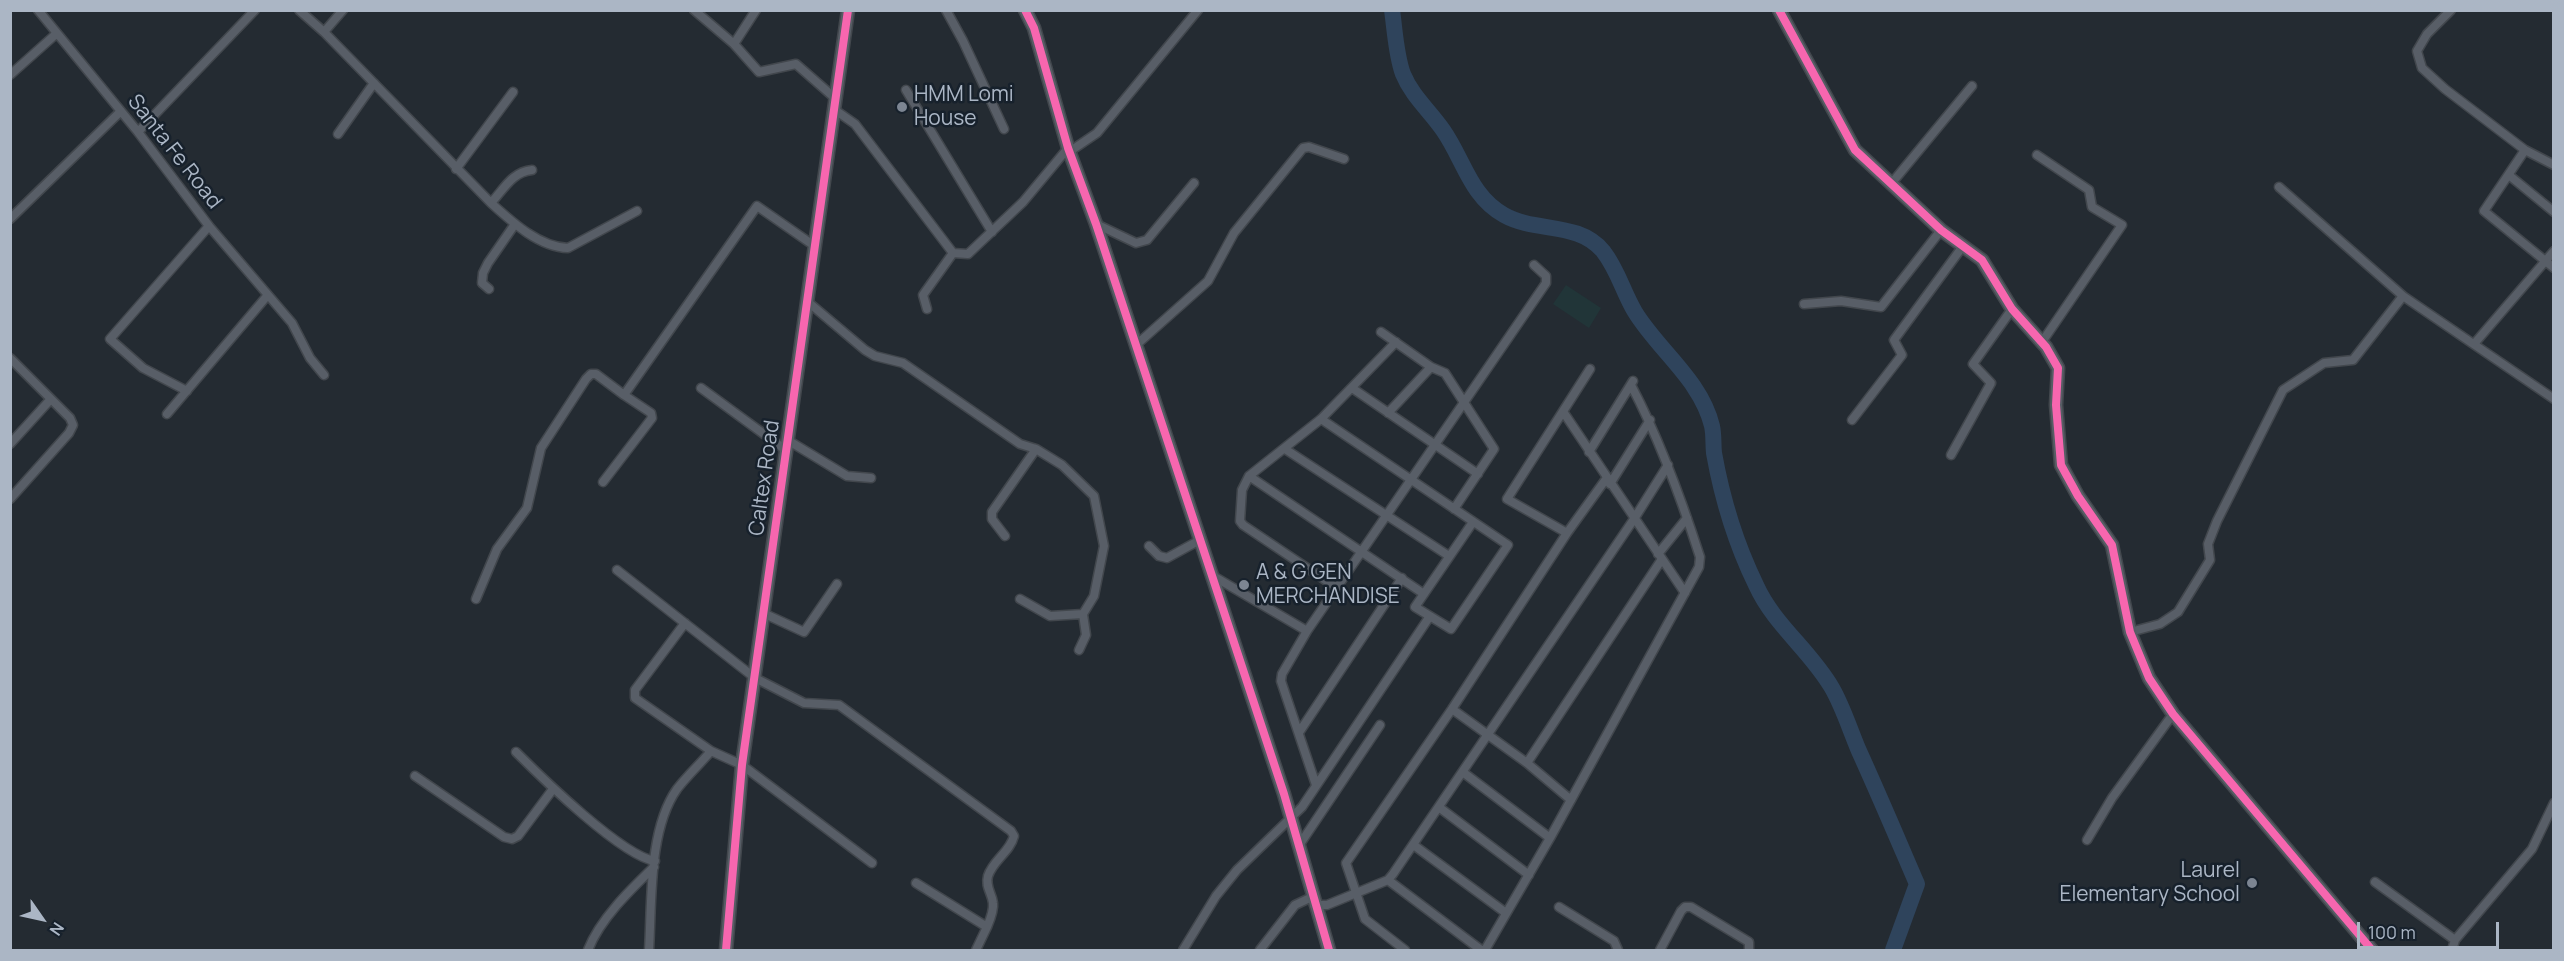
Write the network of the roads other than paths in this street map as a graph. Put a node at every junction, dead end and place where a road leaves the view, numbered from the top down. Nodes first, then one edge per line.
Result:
1 (255, 10) edge
2 (299, 10) edge
3 (343, 10) edge
4 (694, 10) edge
5 (756, 10) edge
6 (848, 10) edge
7 (946, 10) edge
8 (1025, 10) edge
9 (1198, 10) edge
10 (1779, 10) edge
11 (2451, 10) edge
12 (38, 11) edge
13 (324, 32) junction
14 (56, 34) junction
15 (734, 44) junction
16 (10, 75) edge
17 (374, 83) junction
18 (1971, 86) dead end
19 (906, 90) dead end
20 (513, 93) dead end
21 (835, 105) junction
22 (121, 111) junction
23 (1004, 129) dead end
24 (138, 132) junction
25 (338, 134) dead end
26 (1069, 150) junction
27 (2524, 150) junction
28 (2037, 155) dead end
29 (1344, 159) dead end
30 (2553, 165) edge
31 (456, 169) junction
32 (532, 170) dead end
33 (2510, 176) junction
34 (1194, 183) dead end
35 (1891, 184) junction
36 (2279, 187) dead end
37 (491, 203) junction
38 (637, 211) dead end
39 (2553, 212) edge
40 (10, 219) edge
41 (515, 224) junction
42 (1096, 224) junction
43 (208, 226) junction
44 (1941, 230) junction
45 (992, 232) junction
46 (1963, 246) junction
47 (816, 247) junction
48 (2553, 251) edge
49 (953, 253) junction
50 (2545, 262) junction
51 (1534, 265) dead end
52 (2553, 268) edge
53 (489, 289) dead end
54 (267, 296) junction
55 (2403, 296) junction
56 (808, 302) junction
57 (1804, 304) dead end
58 (927, 309) dead end
59 (2013, 309) junction
60 (1381, 332) dead end
61 (1396, 342) junction
62 (2042, 342) junction
63 (2474, 344) junction
64 (1135, 346) junction
65 (10, 358) edge
66 (1431, 367) junction
67 (1590, 369) dead end
68 (324, 375) dead end
69 (701, 387) dead end
70 (1352, 388) junction
71 (187, 391) junction
72 (624, 395) junction
73 (2553, 399) edge
74 (50, 400) junction
75 (1464, 404) junction
76 (1388, 413) junction
77 (1564, 413) junction
78 (167, 414) dead end
79 (1321, 418) junction
80 (1650, 420) junction
81 (1852, 420) dead end
82 (1435, 442) junction
83 (10, 444) edge
84 (788, 446) junction
85 (1036, 449) junction
86 (1285, 449) junction
87 (1589, 452) junction
88 (1951, 455) dead end
89 (1668, 465) junction
90 (1478, 474) junction
91 (1250, 476) junction
92 (871, 478) dead end
93 (1410, 479) junction
94 (603, 482) dead end
95 (1608, 482) junction
96 (10, 499) edge
97 (1454, 509) junction
98 (1385, 516) junction
99 (1687, 518) junction
100 (1634, 519) junction
101 (1473, 522) junction
102 (1567, 533) junction
103 (1005, 536) dead end
104 (1200, 540) junction
105 (1149, 546) dead end
106 (1361, 552) junction
107 (1449, 556) junction
108 (1660, 557) junction
109 (617, 570) dead end
110 (1213, 576) junction
111 (1402, 578) junction
112 (837, 584) dead end
113 (1337, 588) junction
114 (1685, 593) junction
115 (1424, 594) junction
116 (1020, 598) dead end
117 (476, 599) dead end
118 (765, 614) junction
119 (1083, 614) junction
120 (1430, 616) junction
121 (686, 623) junction
122 (1307, 631) junction
123 (2130, 632) junction
124 (1079, 650) dead end
125 (755, 678) junction
126 (1452, 709) junction
127 (2173, 714) junction
128 (1380, 725) dead end
129 (1299, 730) junction
130 (1488, 735) junction
131 (711, 751) junction
132 (516, 752) dead end
133 (1527, 763) junction
134 (742, 765) junction
135 (1464, 773) junction
136 (415, 776) dead end
137 (1316, 785) junction
138 (553, 789) junction
139 (1571, 800) junction
140 (2553, 803) edge
141 (1440, 808) junction
142 (1290, 820) junction
143 (1550, 838) junction
144 (2087, 840) dead end
145 (1415, 846) junction
146 (1298, 847) junction
147 (872, 863) dead end
148 (654, 864) junction
149 (1529, 874) junction
150 (1388, 880) junction
151 (2375, 882) dead end
152 (916, 883) dead end
153 (1357, 893) junction
154 (1313, 901) junction
155 (1559, 907) dead end
156 (1506, 913) junction
157 (987, 927) junction
158 (2455, 940) junction
159 (1260, 950) edge
160 (588, 951) edge
161 (649, 951) edge
162 (726, 951) edge
163 (976, 951) edge
164 (1183, 951) edge
165 (1329, 951) edge
166 (1405, 951) edge
167 (1483, 951) edge
168 (1618, 951) edge
169 (1660, 951) edge
170 (1749, 951) edge
171 (2372, 951) edge
172 (2452, 951) edge

1 - 24 street
2 - 13 street
3 - 13 street
4 - 15 street
5 - 15 street
6 - 21 street, Caltex Road
7 - 23 street
8 - 26 street
9 - 26 street
10 - 35 street
11 - 27 street
12 - 14 street, Santa Fe Road
13 - 17 street
14 - 16 street
14 - 22 street, Santa Fe Road
15 - 21 street
17 - 25 street
17 - 31 street
18 - 35 street
19 - 45 street
20 - 31 street
21 - 47 street, Caltex Road
21 - 49 street
22 - 24 street, Santa Fe Road
22 - 40 street
24 - 43 street, Santa Fe Road
26 - 42 street
26 - 45 street
27 - 30 street
27 - 33 street
28 - 62 street
29 - 64 street
31 - 37 street
32 - 37 street
33 - 39 street
33 - 50 street
34 - 42 street
35 - 44 street
36 - 55 street
37 - 41 street
38 - 41 street
41 - 53 street
42 - 64 street
43 - 54 street
43 - 71 street, Santa Fe Road
44 - 46 street
44 - 57 street
45 - 49 street
46 - 59 street
46 - 81 street
47 - 56 street, Caltex Road
47 - 72 street
48 - 50 street
49 - 58 street
50 - 52 street
50 - 63 street
51 - 75 street
54 - 68 street
54 - 71 street
55 - 63 street
55 - 123 street
56 - 84 street, Caltex Road
56 - 85 street
59 - 62 street
59 - 88 street
60 - 61 street
61 - 66 street
61 - 70 street
62 - 123 street
63 - 73 street
64 - 104 street
65 - 74 street
66 - 75 street
66 - 76 street
67 - 77 street
69 - 84 street
70 - 76 street
70 - 79 street
71 - 78 street
72 - 94 street
72 - 117 street
74 - 83 street
74 - 96 street
75 - 82 street
75 - 90 street
76 - 82 street
77 - 87 street
77 - 102 street
79 - 86 street
79 - 93 street
80 - 87 street
80 - 89 street
80 - 95 street
82 - 90 street
82 - 93 street
84 - 92 street
84 - 118 street, Caltex Road
85 - 103 street
85 - 119 street
86 - 91 street
86 - 98 street
87 - 95 street
89 - 99 street
89 - 100 street
90 - 97 street
91 - 106 street
91 - 113 street
93 - 97 street
93 - 98 street
95 - 100 street
95 - 102 street
97 - 101 street
98 - 106 street
98 - 107 street
99 - 108 street
99 - 114 street
100 - 108 street
100 - 130 street
101 - 107 street
101 - 120 street
102 - 126 street
104 - 105 street
104 - 110 street
106 - 111 street
106 - 113 street
107 - 115 street
108 - 114 street
108 - 133 street
109 - 121 street
110 - 122 street
110 - 142 street
111 - 115 street
111 - 129 street
112 - 118 street
113 - 122 street
114 - 139 street
115 - 120 street
116 - 119 street
118 - 125 street, Caltex Road
119 - 124 street
120 - 137 street
121 - 125 street
121 - 131 street
122 - 129 street
123 - 127 street
125 - 134 street, Caltex Road
125 - 157 street
126 - 130 street
126 - 153 street
127 - 144 street
127 - 171 street
128 - 146 street
129 - 137 street
130 - 133 street
130 - 135 street
131 - 134 street
131 - 148 street
132 - 138 street
133 - 139 street
134 - 147 street
134 - 162 street, Caltex Road
135 - 141 street
135 - 143 street
136 - 138 street
137 - 142 street
138 - 148 street
139 - 143 street
140 - 158 street
141 - 145 street
141 - 149 street
142 - 146 street
142 - 164 street
143 - 149 street
145 - 150 street
145 - 156 street
146 - 154 street
148 - 160 street
148 - 161 street
149 - 156 street
150 - 153 street
150 - 167 street
151 - 158 street
152 - 157 street
153 - 154 street
153 - 166 street
154 - 159 street
154 - 165 street
155 - 168 street
156 - 167 street
157 - 163 street
158 - 172 street
169 - 170 street

